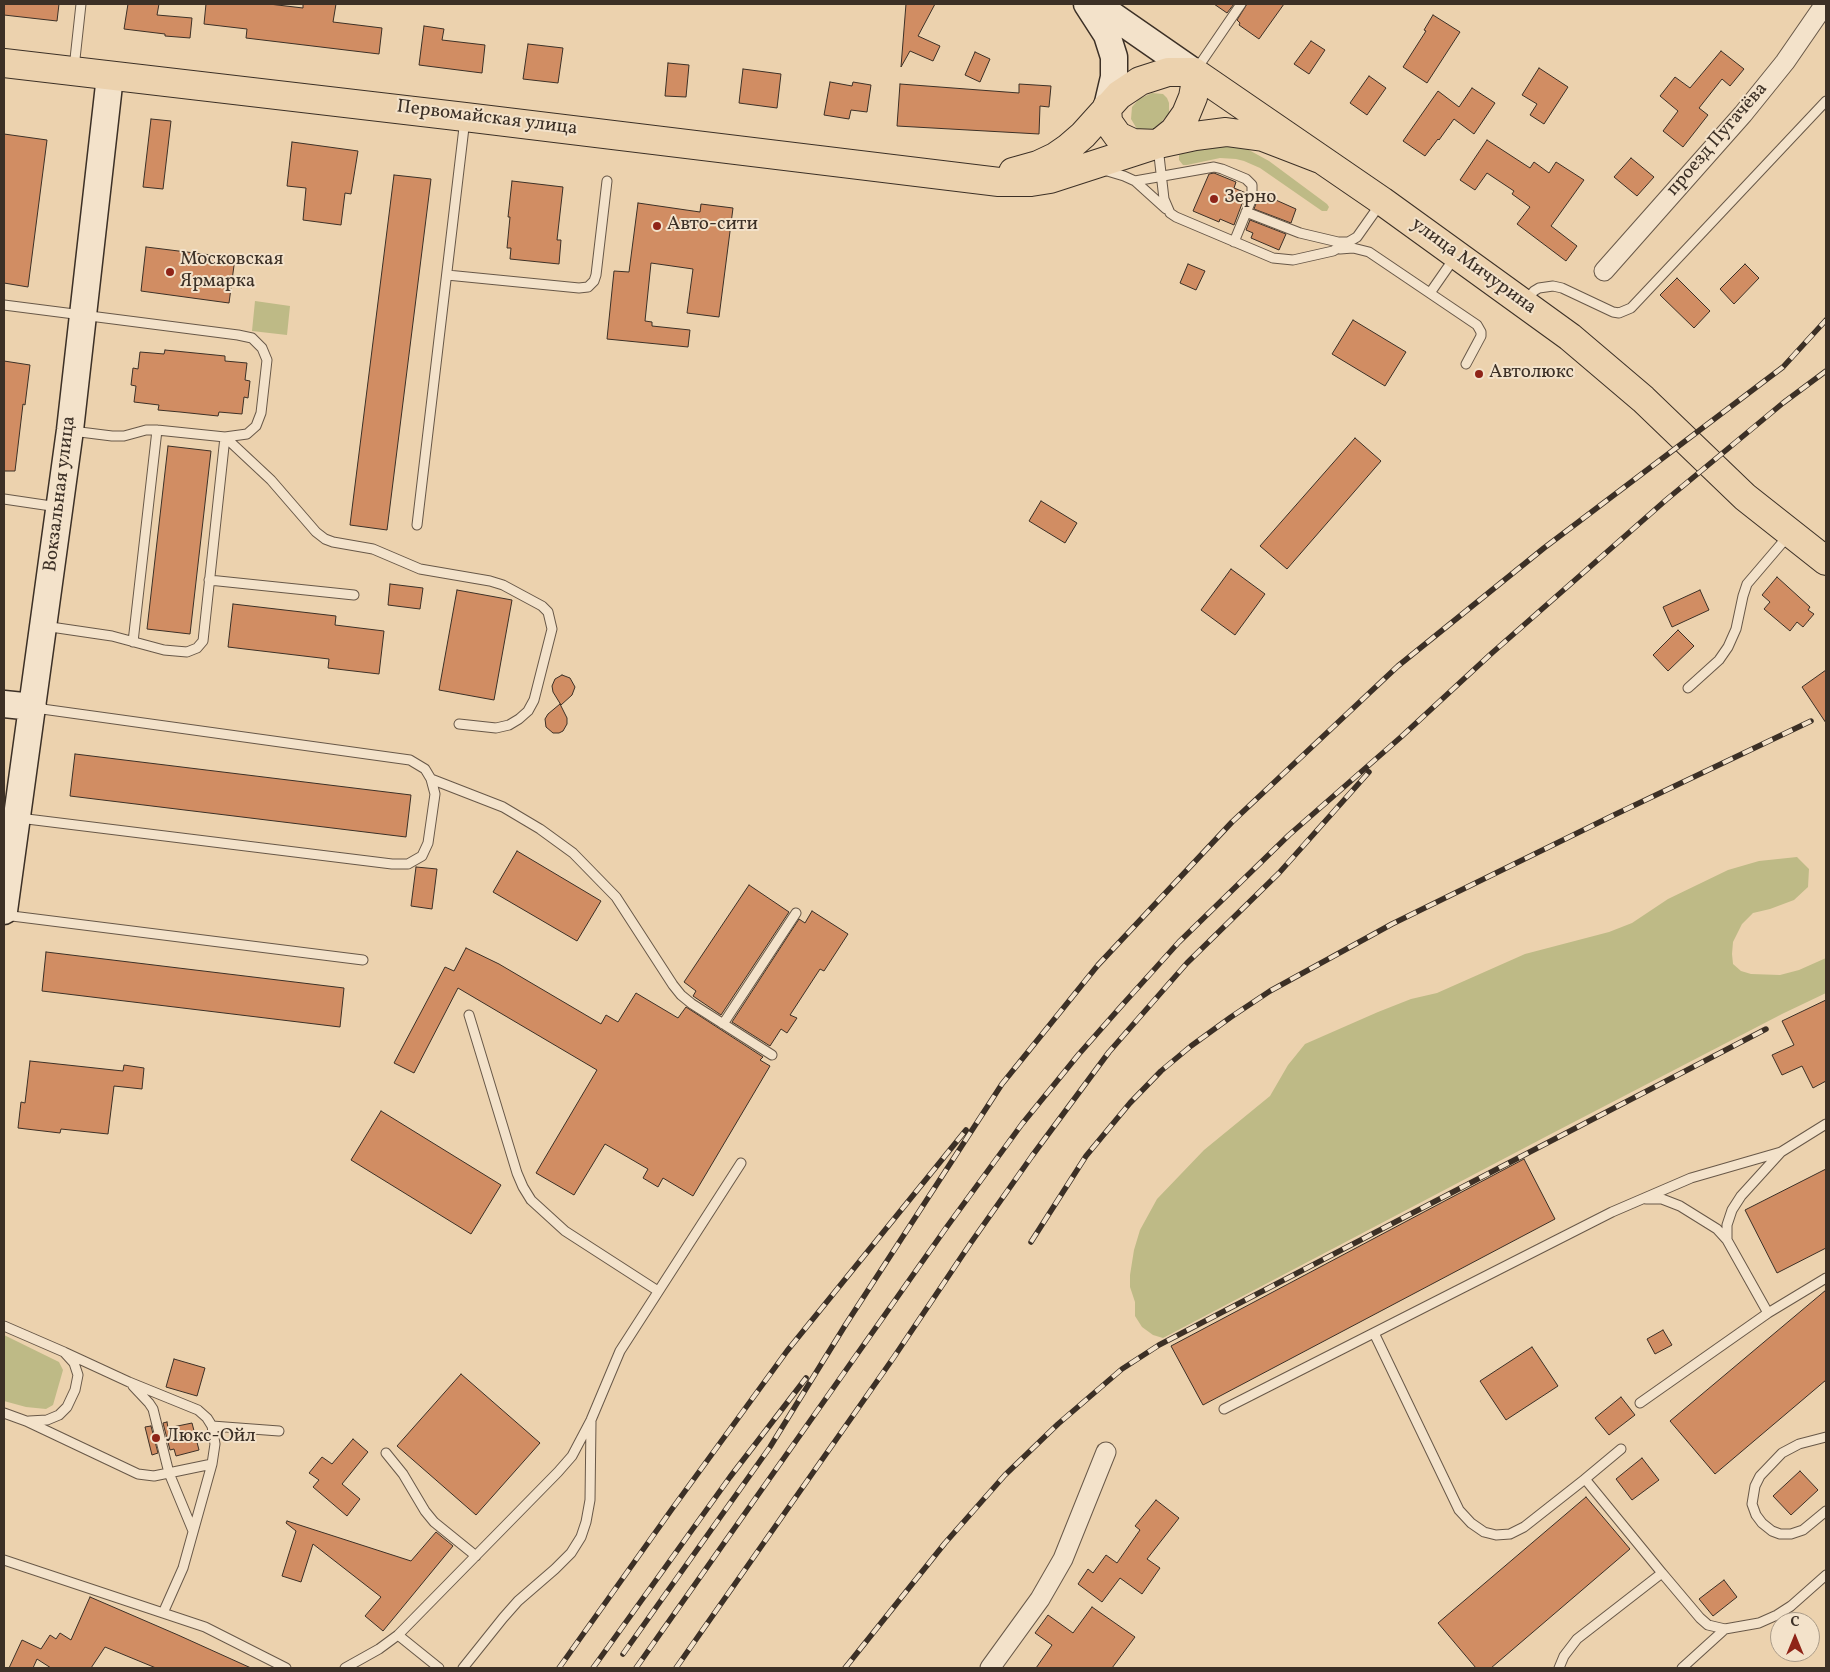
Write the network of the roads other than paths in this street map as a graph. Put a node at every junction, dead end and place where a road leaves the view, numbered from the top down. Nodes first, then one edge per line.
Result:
1 (81, 4) edge
2 (1087, 4) edge
3 (1096, 4) edge
4 (1241, 4) edge
5 (1824, 4) edge
6 (4, 63) edge
7 (73, 71) junction
8 (1194, 72) junction
9 (110, 76) junction
10 (1826, 101) edge
11 (1107, 107) junction
12 (465, 116) junction
13 (1158, 144) junction
14 (1320, 159) junction
15 (1038, 165) junction
16 (1088, 168) junction
17 (1161, 177) junction
18 (969, 178) junction
19 (607, 181) dead end
20 (1135, 181) junction
21 (1382, 201) junction
22 (1246, 212) junction
23 (1170, 213) junction
24 (1364, 228) junction
25 (1234, 242) junction
26 (1350, 242) junction
27 (1333, 251) junction
28 (1369, 252) junction
29 (1457, 254) junction
30 (1604, 271) dead end
31 (447, 275) junction
32 (1430, 293) junction
33 (1524, 303) junction
34 (4, 306) edge
35 (84, 315) junction
36 (1466, 364) dead end
37 (70, 430) junction
38 (157, 430) junction
39 (224, 437) junction
40 (4, 499) edge
41 (60, 507) junction
42 (417, 525) dead end
43 (1791, 532) junction
44 (1826, 561) edge
45 (209, 580) junction
46 (354, 595) dead end
47 (44, 626) junction
48 (133, 642) junction
49 (1688, 688) dead end
50 (4, 704) edge
51 (33, 708) junction
52 (459, 724) dead end
53 (431, 779) junction
54 (16, 817) junction
55 (4, 910) edge
56 (796, 914) dead end
57 (4, 915) edge
58 (363, 960) dead end
59 (469, 1015) dead end
60 (723, 1024) junction
61 (772, 1055) dead end
62 (1826, 1124) edge
63 (1781, 1152) junction
64 (741, 1163) dead end
65 (1641, 1199) junction
66 (1727, 1240) junction
67 (1826, 1278) edge
68 (658, 1291) junction
69 (1768, 1313) junction
70 (4, 1326) edge
71 (1374, 1333) junction
72 (64, 1352) junction
73 (130, 1382) junction
74 (1640, 1403) dead end
75 (1224, 1409) dead end
76 (4, 1413) edge
77 (591, 1420) junction
78 (26, 1421) junction
79 (212, 1426) junction
80 (279, 1431) dead end
81 (1826, 1437) edge
82 (1621, 1449) dead end
83 (1106, 1452) dead end
84 (386, 1454) dead end
85 (212, 1464) junction
86 (169, 1473) junction
87 (1585, 1479) junction
88 (1826, 1511) edge
89 (193, 1531) junction
90 (476, 1556) junction
91 (4, 1560) edge
92 (1662, 1573) junction
93 (1826, 1575) edge
94 (163, 1613) junction
95 (1725, 1630) junction
96 (398, 1635) junction
97 (286, 1668) edge
98 (345, 1668) edge
99 (439, 1668) edge
100 (463, 1668) edge
101 (990, 1668) edge
102 (1558, 1668) edge
103 (1682, 1668) edge

1 - 7 lane
2 - 11 main road
3 - 8 main road, улица Мичурина
4 - 8 lane
5 - 30 street, проезд Пугачёва
6 - 7 main road, Первомайская улица
7 - 9 main road, Первомайская улица
8 - 11 main road, Первомайская улица
8 - 13 main road
8 - 14 main road, улица Мичурина
9 - 12 main road, Первомайская улица
9 - 35 main road, Вокзальная улица
10 - 33 lane
11 - 13 main road
11 - 15 main road, Первомайская улица
12 - 18 main road, Первомайская улица
12 - 31 lane
13 - 14 main road, Первомайская улица
13 - 16 main road, Первомайская улица
13 - 17 lane
14 - 21 main road, улица Мичурина
15 - 16 lane
15 - 18 main road, Первомайская улица
16 - 18 main road, Первомайская улица
16 - 20 lane
17 - 20 lane
17 - 22 lane
17 - 23 lane
19 - 31 lane
20 - 23 lane
21 - 24 lane
21 - 29 main road, улица Мичурина
22 - 25 lane
22 - 26 lane
23 - 25 lane
24 - 26 lane
24 - 28 lane
25 - 27 lane
26 - 27 lane
27 - 28 lane
28 - 32 lane
29 - 32 lane
29 - 33 main road, улица Мичурина
31 - 42 lane
32 - 36 lane
33 - 43 main road, улица Мичурина
34 - 35 lane
35 - 37 main road, Вокзальная улица
35 - 39 lane
37 - 38 lane
37 - 41 main road, Вокзальная улица
38 - 39 lane
38 - 48 lane
39 - 45 lane
39 - 52 lane
40 - 41 lane
41 - 47 main road, Вокзальная улица
43 - 44 main road, улица Мичурина
43 - 49 lane
45 - 46 lane
45 - 48 lane
47 - 48 lane
47 - 51 main road, Вокзальная улица
50 - 51 main road
51 - 53 lane
51 - 54 main road, Вокзальная улица
53 - 54 lane
53 - 60 lane
54 - 55 main road, Вокзальная улица
56 - 60 lane
57 - 58 lane
59 - 68 lane
60 - 61 lane
62 - 63 lane
63 - 65 lane
63 - 66 lane
64 - 68 lane
65 - 66 lane
65 - 71 lane
66 - 69 lane
67 - 69 lane
68 - 77 lane
69 - 74 lane
70 - 72 lane
71 - 75 lane
71 - 87 lane
72 - 73 lane
72 - 78 lane
73 - 79 lane
73 - 86 lane
76 - 78 lane
77 - 90 lane
77 - 100 lane
78 - 86 lane
79 - 80 lane
79 - 85 lane
81 - 88 lane
82 - 87 lane
83 - 101 street
84 - 90 lane
85 - 86 lane
85 - 89 lane
86 - 89 lane
87 - 92 lane
89 - 94 lane
90 - 96 lane
91 - 94 lane
92 - 95 lane
92 - 102 lane
93 - 95 lane
94 - 97 lane
95 - 103 lane
96 - 98 lane
96 - 99 lane

